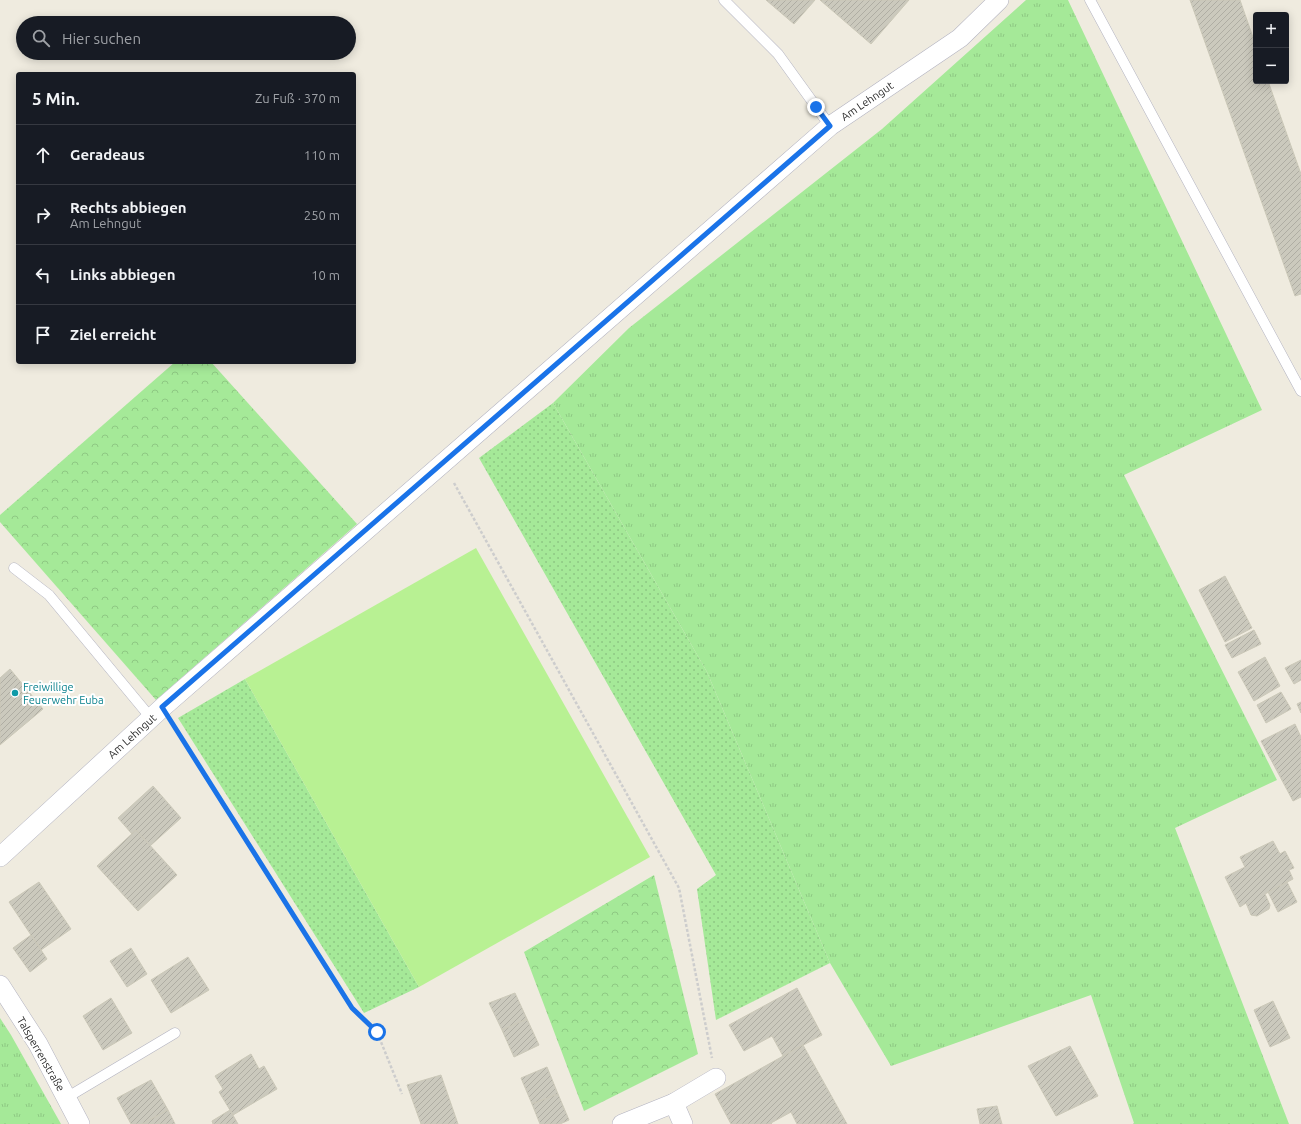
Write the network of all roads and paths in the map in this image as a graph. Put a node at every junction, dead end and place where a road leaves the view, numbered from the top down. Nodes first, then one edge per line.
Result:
1 (724, 0) edge
2 (1000, 0) edge
3 (1090, 0) edge
4 (830, 126) junction
5 (1301, 391) edge
6 (443, 463) junction
7 (14, 568) dead end
8 (157, 713) junction
9 (0, 857) edge
10 (0, 984) edge
11 (175, 1033) dead end
12 (716, 1078) joint
13 (402, 1094) dead end
14 (66, 1098) junction
15 (674, 1103) junction
16 (80, 1124) edge
17 (622, 1124) edge
18 (683, 1124) edge

1 - 4 lane
2 - 4 street, Am Lehngut
3 - 5 lane
4 - 6 street, Am Lehngut
6 - 8 street, Am Lehngut
6 - 12 path
7 - 8 lane
8 - 9 street, Am Lehngut
8 - 13 path
10 - 14 street, Talsperrenstraße
11 - 14 lane
12 - 15 street
14 - 16 street, Talsperrenstraße
15 - 17 street
15 - 18 street

